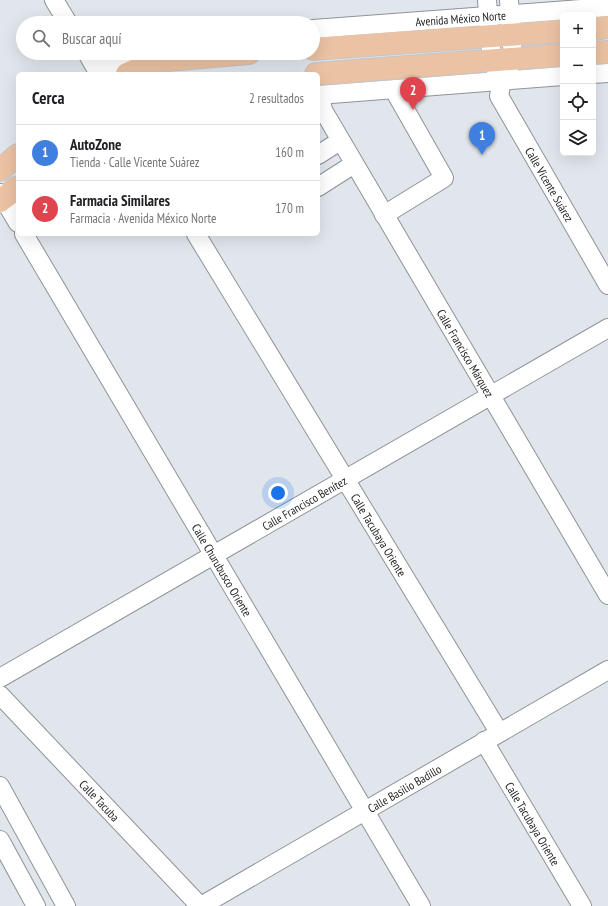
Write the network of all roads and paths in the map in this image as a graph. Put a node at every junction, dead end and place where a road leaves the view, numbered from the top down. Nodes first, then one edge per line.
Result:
1 (54, 0) edge
2 (608, 7) edge
3 (64, 16) edge
4 (510, 17) edge
5 (489, 18) edge
6 (608, 28) edge
7 (320, 29) edge
8 (596, 29) edge
9 (560, 30) edge
10 (320, 48) edge
11 (608, 52) edge
12 (596, 53) edge
13 (560, 55) edge
14 (91, 60) edge
15 (121, 60) edge
16 (168, 60) edge
17 (503, 61) junction
18 (98, 72) edge
19 (131, 72) edge
20 (608, 73) edge
21 (320, 74) edge
22 (596, 74) edge
23 (560, 76) edge
24 (502, 81) junction
25 (394, 90) junction
26 (320, 104) edge
27 (340, 141) junction
28 (320, 154) edge
29 (16, 157) edge
30 (354, 164) junction
31 (0, 170) edge
32 (320, 186) edge
33 (5, 195) edge
34 (384, 215) junction
35 (16, 219) edge
36 (25, 236) edge
37 (197, 236) edge
38 (608, 285) edge
39 (608, 328) edge
40 (490, 396) junction
41 (346, 479) junction
42 (214, 554) junction
43 (608, 595) edge
44 (608, 670) edge
45 (0, 678) edge
46 (0, 695) edge
47 (499, 732) junction
48 (484, 740) junction
49 (0, 786) edge
50 (365, 810) junction
51 (0, 840) edge
52 (36, 906) edge
53 (66, 906) edge
54 (201, 906) edge
55 (421, 906) edge
56 (582, 906) edge

1 - 3 street
2 - 4 street, Avenida México Norte
4 - 5 main road, Avenida México Norte
4 - 9 main road, Avenida México Norte
4 - 17 street
5 - 7 street, Avenida México Norte
5 - 10 main road, Avenida México Norte
5 - 17 street
6 - 8 main road
11 - 12 main road
13 - 17 main road
14 - 18 street
15 - 18 street
16 - 19 main road
17 - 21 main road
17 - 24 street
20 - 22 street
23 - 24 street
24 - 25 street
24 - 38 street, Calle Vicente Suárez
25 - 26 street
25 - 34 street
26 - 27 street, Calle Francisco Márquez
27 - 28 street
27 - 30 street, Calle Francisco Márquez
29 - 31 main road
30 - 32 street
30 - 34 street, Calle Francisco Márquez
33 - 35 street
34 - 40 street, Calle Francisco Márquez
36 - 42 street, Calle Churubusco Oriente
37 - 41 street, Calle Tacubaya Oriente
39 - 40 street, Calle Francisco Benítez
40 - 41 street, Calle Francisco Benítez
40 - 43 street, Calle Francisco Márquez
41 - 42 street, Calle Francisco Benítez
41 - 47 street, Calle Tacubaya Oriente
42 - 45 street, Calle Francisco Benítez
42 - 50 street, Calle Churubusco Oriente
44 - 47 street, Calle Basilio Badillo
46 - 54 street, Calle Tacuba
47 - 48 street, Calle Basilio Badillo
48 - 50 street, Calle Basilio Badillo
48 - 56 street, Calle Tacubaya Oriente
49 - 53 street
50 - 54 street, Calle Basilio Badillo
50 - 55 street, Calle Churubusco Oriente
51 - 52 street

